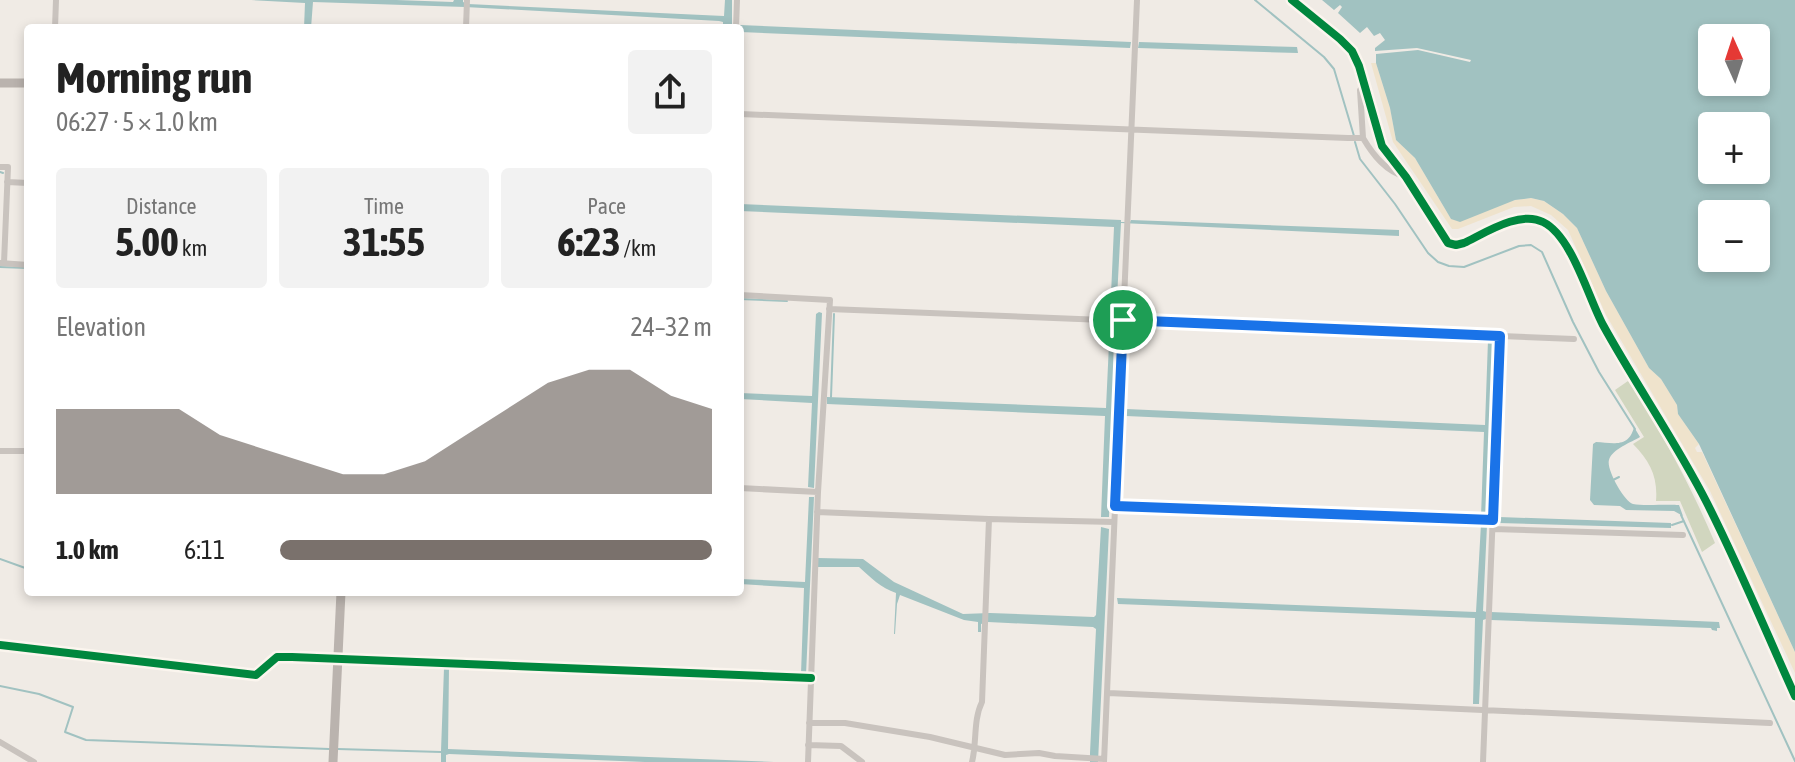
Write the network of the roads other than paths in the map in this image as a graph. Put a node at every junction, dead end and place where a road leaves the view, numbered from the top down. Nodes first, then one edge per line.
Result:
1 (56, 0) edge
2 (737, 0) edge
3 (1137, 0) edge
4 (1292, 0) edge
5 (467, 4) edge
6 (55, 24) edge
7 (466, 24) edge
8 (736, 24) edge
9 (0, 83) edge
10 (24, 83) edge
11 (1364, 86) junction
12 (744, 114) edge
13 (1131, 129) junction
14 (1361, 138) junction
15 (0, 167) edge
16 (1406, 177) junction
17 (7, 182) junction
18 (24, 183) edge
19 (2, 263) edge
20 (24, 265) edge
21 (744, 295) edge
22 (829, 309) junction
23 (1116, 320) junction
24 (1500, 336) junction
25 (1574, 339) dead end
26 (0, 451) edge
27 (24, 451) edge
28 (744, 488) edge
29 (818, 492) junction
30 (1115, 506) junction
31 (817, 512) junction
32 (1490, 518) junction
33 (989, 519) junction
34 (1108, 522) junction
35 (1493, 529) junction
36 (1683, 535) dead end
37 (341, 596) edge
38 (0, 645) edge
39 (338, 659) junction
40 (811, 678) junction
41 (1108, 693) junction
42 (1795, 696) edge
43 (1485, 710) junction
44 (809, 723) junction
45 (1770, 723) dead end
46 (0, 742) edge
47 (808, 745) junction
48 (975, 748) junction
49 (1055, 759) edge
50 (1103, 760) edge
51 (34, 762) edge
52 (333, 762) edge
53 (808, 762) edge
54 (862, 762) edge
55 (972, 762) edge
56 (1483, 762) edge

1 - 6 street
2 - 8 street
3 - 13 street
4 - 11 street
5 - 7 street
9 - 10 street
11 - 14 street
11 - 16 street
12 - 13 street
13 - 14 street
13 - 23 street
14 - 16 street
15 - 17 street
16 - 42 street
17 - 18 street
17 - 19 street
19 - 20 street
21 - 22 street
22 - 23 street
22 - 29 street
23 - 24 street
23 - 30 street
24 - 25 street
24 - 32 street
26 - 27 street
28 - 29 street
29 - 31 street
30 - 32 street
30 - 34 street
31 - 33 street
31 - 40 street
32 - 35 street
33 - 34 street
33 - 48 street
34 - 41 street
35 - 36 street
35 - 43 street
37 - 39 street
38 - 39 street
39 - 40 street
39 - 52 street
40 - 44 street
41 - 43 street
41 - 50 street
43 - 45 street
43 - 56 street
44 - 47 street
44 - 48 street
46 - 51 street
47 - 53 street
47 - 54 street
48 - 49 street
48 - 55 street
49 - 50 street

